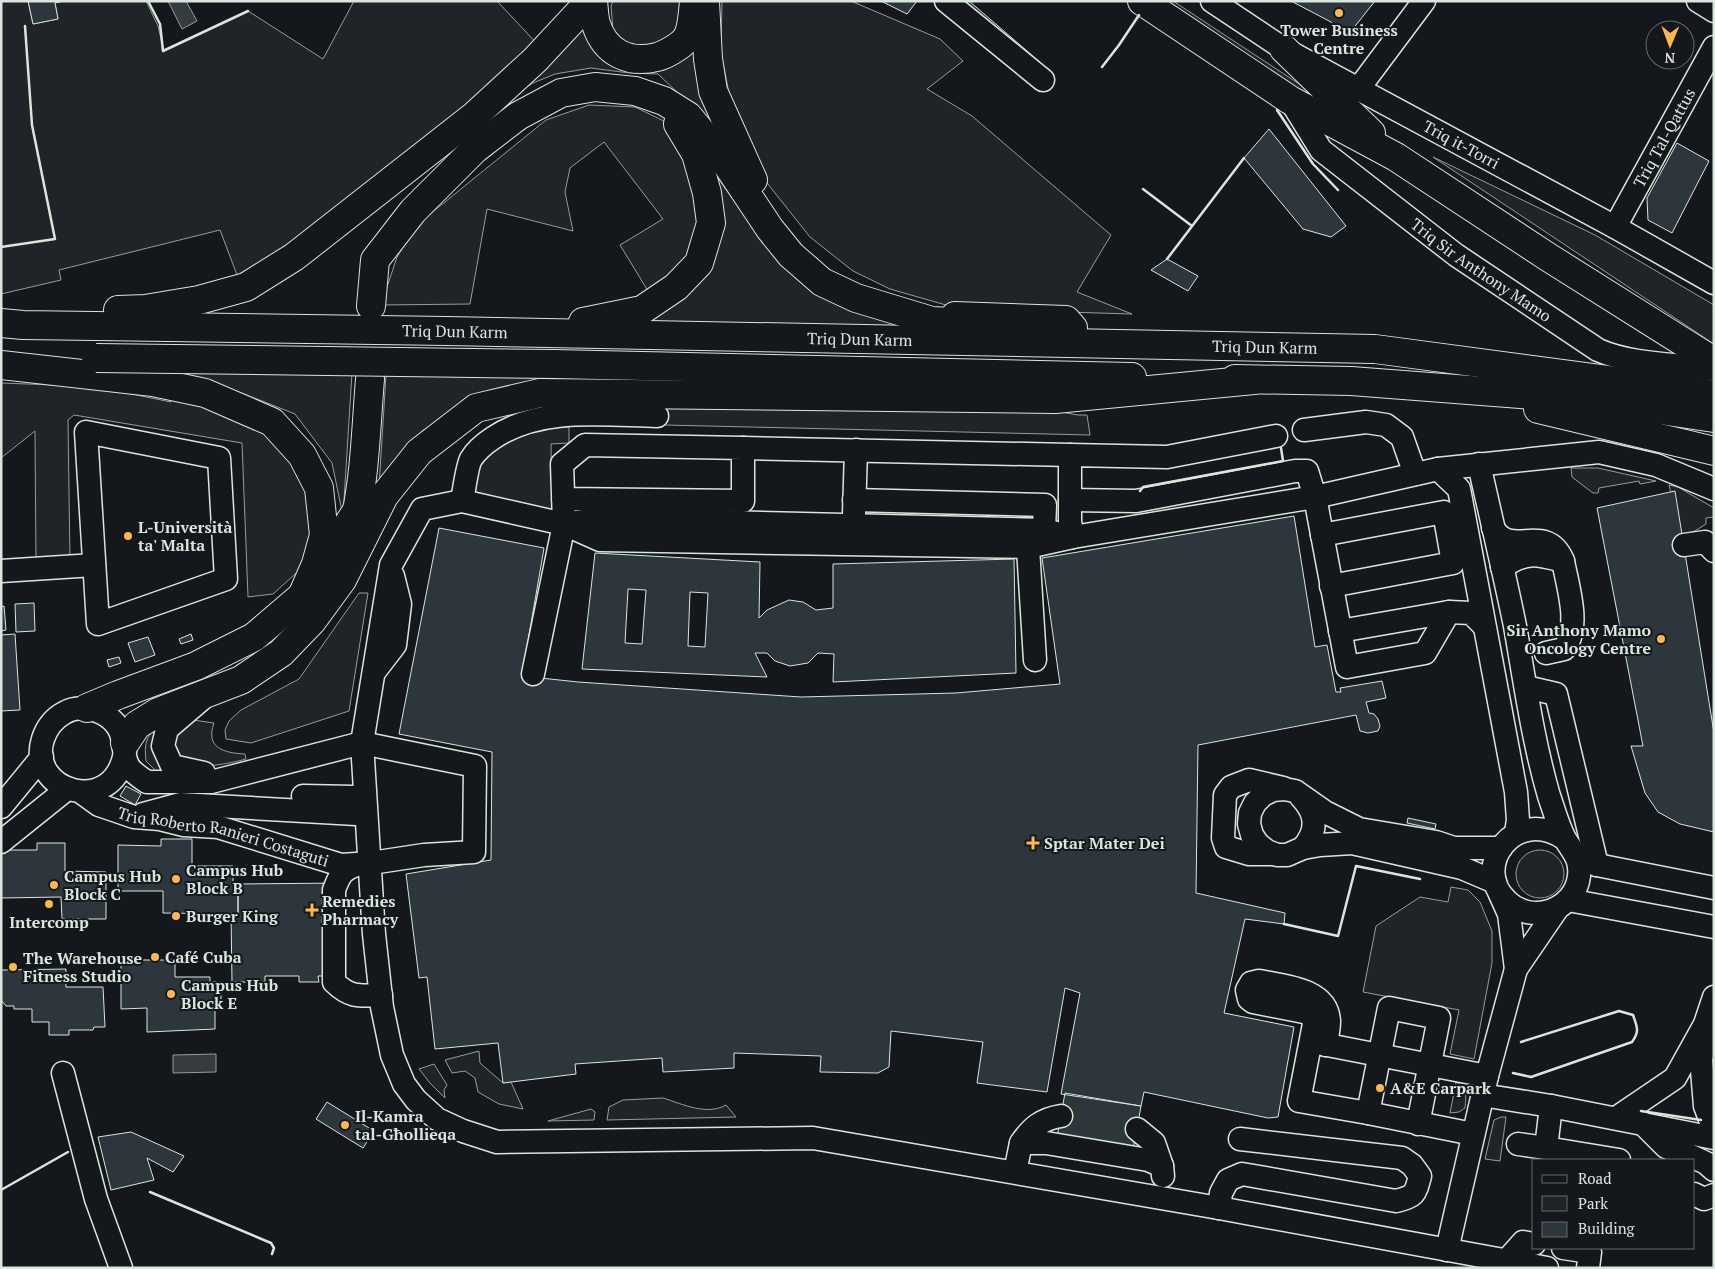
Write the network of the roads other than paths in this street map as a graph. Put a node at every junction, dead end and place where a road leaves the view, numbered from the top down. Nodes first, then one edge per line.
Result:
1 (592, 1) edge
2 (694, 1) edge
3 (705, 1) edge
4 (946, 1) edge
5 (1142, 1) edge
6 (1212, 1) edge
7 (1424, 1) edge
8 (1698, 1) edge
9 (1714, 11) edge
10 (1714, 47) edge
11 (1284, 49) junction
12 (1707, 75) edge
13 (1043, 80) dead end
14 (1359, 88) junction
15 (1290, 100) junction
16 (664, 101) junction
17 (1396, 157) junction
18 (1615, 227) junction
19 (1714, 283) edge
20 (371, 306) dead end
21 (1, 313) edge
22 (1, 323) edge
23 (1073, 328) junction
24 (446, 331) junction
25 (1375, 349) junction
26 (1, 358) edge
27 (1, 365) edge
28 (1698, 370) edge
29 (370, 379) dead end
30 (1254, 380) junction
31 (1450, 388) junction
32 (1714, 389) edge
33 (1714, 394) edge
34 (658, 416) dead end
35 (1714, 418) edge
36 (1304, 430) dead end
37 (1276, 436) dead end
38 (743, 448) junction
39 (856, 450) junction
40 (1714, 451) edge
41 (1070, 455) junction
42 (1479, 464) junction
43 (1438, 469) junction
44 (1415, 474) junction
45 (1714, 489) edge
46 (1315, 497) junction
47 (563, 499) junction
48 (462, 500) junction
49 (854, 500) junction
50 (1070, 500) junction
51 (358, 509) junction
52 (744, 511) junction
53 (564, 524) junction
54 (854, 525) junction
55 (1033, 535) junction
56 (1322, 535) junction
57 (1073, 537) junction
58 (1500, 545) junction
59 (1684, 545) dead end
60 (1714, 551) edge
61 (94, 566) junction
62 (1564, 568) junction
63 (1, 571) edge
64 (342, 580) junction
65 (1331, 586) junction
66 (1508, 592) junction
67 (302, 596) junction
68 (1480, 598) junction
69 (1449, 612) junction
70 (1484, 626) junction
71 (1340, 631) junction
72 (1546, 652) dead end
73 (1036, 660) dead end
74 (533, 674) dead end
75 (1526, 687) junction
76 (210, 692) junction
77 (87, 708) junction
78 (362, 744) junction
79 (125, 747) junction
80 (42, 757) junction
81 (248, 772) junction
82 (147, 782) junction
83 (16, 789) junction
84 (74, 790) junction
85 (1292, 792) junction
86 (1, 806) edge
87 (37, 814) junction
88 (134, 817) junction
89 (1, 824) edge
90 (1509, 840) junction
91 (1, 842) edge
92 (1569, 844) junction
93 (1303, 848) junction
94 (1277, 854) junction
95 (1, 857) edge
96 (365, 864) junction
97 (1597, 865) junction
98 (1497, 887) junction
99 (1714, 888) edge
100 (1563, 904) junction
101 (1714, 927) edge
102 (1516, 969) junction
103 (381, 995) junction
104 (1714, 997) edge
105 (1714, 1031) edge
106 (1380, 1055) junction
107 (1430, 1064) junction
108 (63, 1073) dead end
109 (1485, 1085) junction
110 (1551, 1106) junction
111 (1368, 1113) junction
112 (1061, 1116) tunnel mouth
113 (1616, 1118) junction
114 (1642, 1123) junction
115 (1418, 1124) junction
116 (1137, 1129) tunnel mouth
117 (1714, 1130) edge
118 (1473, 1134) junction
119 (1714, 1138) edge
120 (1240, 1139) dead end
121 (1021, 1143) junction
122 (1518, 1144) dead end
123 (1546, 1148) junction
124 (1613, 1159) edge
125 (1162, 1166) junction
126 (1714, 1170) edge
127 (1015, 1172) junction
128 (1695, 1194) edge
129 (1714, 1195) edge
130 (1164, 1200) junction
131 (1219, 1208) junction
132 (1532, 1244) edge
133 (1570, 1249) edge
134 (1447, 1250) junction
135 (1506, 1261) junction
136 (121, 1268) edge
137 (1547, 1268) edge
138 (1588, 1268) edge

1 - 2 main road
1 - 21 main road
3 - 23 main road
4 - 13 street
5 - 15 main road, Triq Sir Anthony Mamo
6 - 11 street, Triq it-Torri
7 - 14 street
8 - 9 street
10 - 12 street, Triq Tal-Qattus
11 - 14 street, Triq it-Torri
11 - 17 main road
12 - 18 street, Triq Tal-Qattus
14 - 18 street, Triq it-Torri
15 - 17 main road, Triq Sir Anthony Mamo
15 - 28 street, Triq Sir Anthony Mamo
16 - 20 main road
16 - 23 main road
16 - 24 main road
17 - 28 main road, Triq Sir Anthony Mamo
18 - 19 street, Triq it-Torri
22 - 24 main road, Triq Dun Karm
23 - 25 main road
24 - 25 main road, Triq Dun Karm
25 - 28 main road, Triq Dun Karm
26 - 30 main road, Triq Dun Karm, bridge
27 - 67 main road
28 - 32 main road
28 - 33 main road, Triq Dun Karm
29 - 51 main road
30 - 31 main road, Triq Dun Karm
30 - 64 main road
31 - 35 main road, Triq Dun Karm
31 - 40 main road
34 - 48 street
36 - 44 street
37 - 41 street
38 - 39 street
38 - 47 street
38 - 52 street
39 - 41 street
39 - 49 street
41 - 50 street
42 - 43 street
42 - 45 street
42 - 58 street
43 - 44 street
43 - 68 street
44 - 46 street
46 - 50 street
46 - 56 street
46 - 57 street
47 - 52 street
47 - 53 street
48 - 53 street
48 - 78 street
49 - 54 street
49 - 55 street
50 - 57 street
51 - 64 main road
51 - 67 main road
52 - 53 street
52 - 54 street
53 - 55 street
53 - 74 street
54 - 55 street
55 - 57 street
55 - 73 street
56 - 65 street
56 - 65 street
58 - 62 street
58 - 66 street
58 - 68 street
59 - 60 street
61 - 61 street
61 - 63 street
62 - 66 street
62 - 72 street
64 - 76 main road
65 - 71 street
66 - 75 street
67 - 77 main road
68 - 70 street
69 - 70 street
69 - 71 street
69 - 71 street
70 - 90 street
75 - 92 street
75 - 97 street
76 - 79 main road
76 - 81 street
77 - 79 street
77 - 80 street
78 - 81 street
78 - 96 street
78 - 96 street
79 - 82 street
79 - 84 street
80 - 83 street
80 - 84 street
81 - 82 street
82 - 88 street
83 - 86 street
83 - 89 street
84 - 87 street
84 - 88 street, Triq Roberto Ranieri Costaguti
85 - 90 street
85 - 93 street
85 - 94 street
85 - 94 street
87 - 91 street
87 - 95 street
88 - 96 street, Triq Roberto Ranieri Costaguti
90 - 92 street
90 - 98 street
92 - 97 street
92 - 100 street
93 - 94 street
93 - 98 street
96 - 103 street
96 - 103 street
97 - 99 street
98 - 100 street
98 - 102 street
100 - 101 street
100 - 102 street
102 - 109 street
103 - 127 street
104 - 113 street
105 - 117 street
106 - 107 street
106 - 107 street
106 - 111 street
106 - 111 street
107 - 109 street
107 - 115 street
108 - 136 street
109 - 110 street
109 - 118 street
110 - 113 street
110 - 123 street
111 - 115 street
112 - 121 street
113 - 114 street
114 - 119 street
114 - 126 street
115 - 118 street
116 - 125 street
118 - 134 street
120 - 131 street
121 - 125 street
121 - 127 street
122 - 123 street
123 - 124 street
125 - 130 street
127 - 130 street
128 - 129 street
130 - 131 street
131 - 134 street
132 - 135 street
133 - 138 street
134 - 135 street
135 - 137 street

